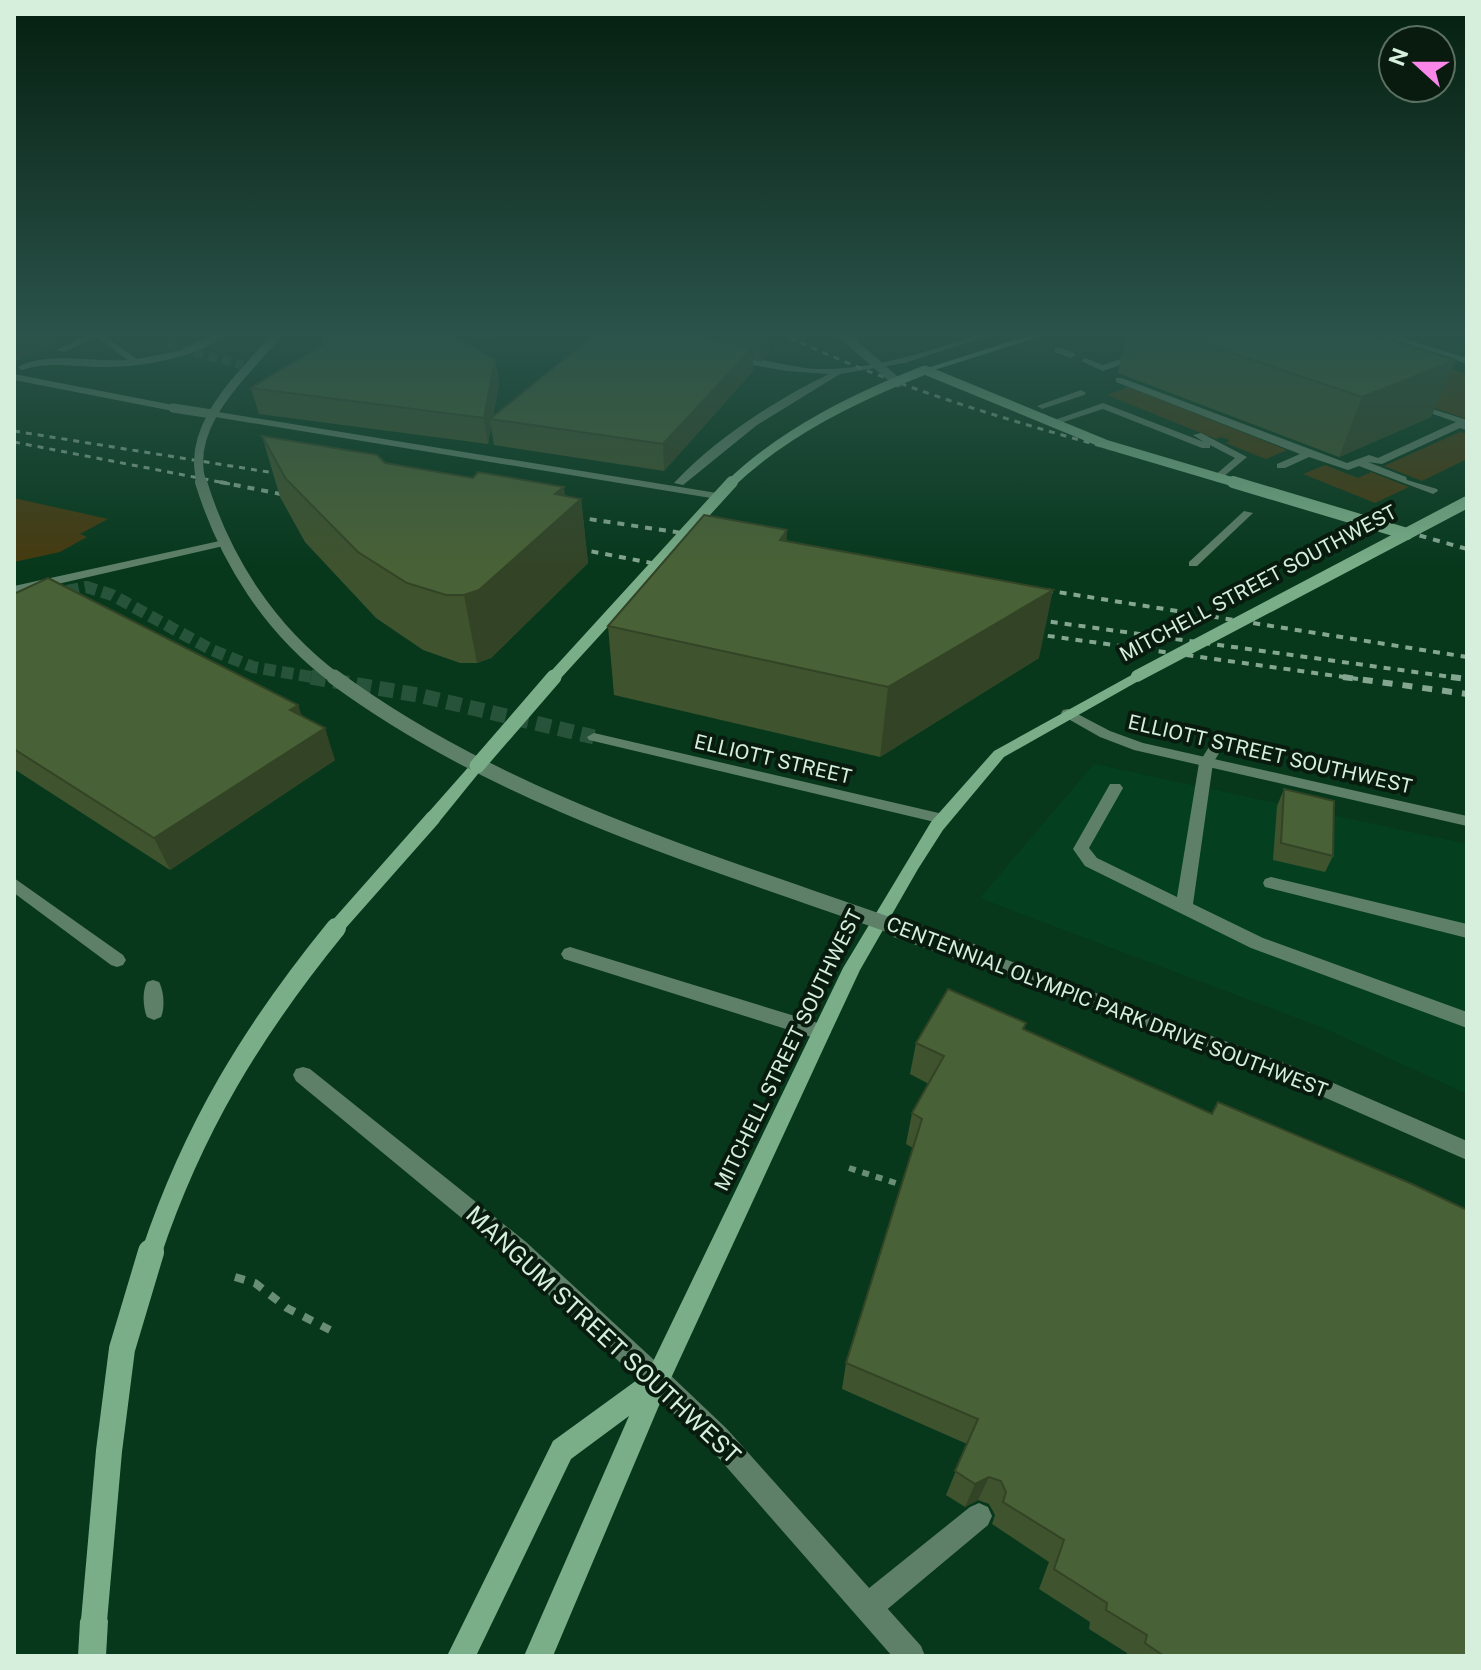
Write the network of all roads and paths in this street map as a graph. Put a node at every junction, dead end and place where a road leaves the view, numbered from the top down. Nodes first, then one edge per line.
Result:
1 (186, 410) edge
2 (215, 410) edge
3 (776, 410) edge
4 (837, 410) edge
5 (1020, 410) edge
6 (1091, 410) edge
7 (1113, 410) edge
8 (1198, 410) edge
9 (1430, 410) edge
10 (1145, 413) dead end
11 (212, 414) junction
12 (1051, 423) junction
13 (1463, 426) edge
14 (1206, 446) dead end
15 (1309, 454) junction
16 (1359, 462) junction
17 (1281, 466) dead end
18 (1217, 479) junction
19 (679, 483) dead end
20 (1433, 491) dead end
21 (717, 496) junction
22 (1467, 502) edge
23 (1248, 513) dead end
24 (1407, 534) junction
25 (224, 543) junction
26 (1193, 564) dead end
27 (14, 590) edge
28 (1068, 713) junction
29 (594, 737) tunnel mouth
30 (1222, 737) dead end
31 (1206, 763) junction
32 (477, 766) junction
33 (1115, 788) dead end
34 (943, 819) junction
35 (1467, 821) edge
36 (1271, 883) dead end
37 (14, 884) edge
38 (1184, 908) junction
39 (1467, 931) edge
40 (570, 954) dead end
41 (117, 960) dead end
42 (153, 987) dead end
43 (154, 1012) dead end
44 (1467, 1020) edge
45 (821, 1032) junction
46 (303, 1075) dead end
47 (1467, 1151) edge
48 (849, 1168) dead end
49 (911, 1189) edge
50 (235, 1277) dead end
51 (330, 1330) dead end
52 (657, 1380) junction
53 (979, 1516) edge
54 (868, 1607) junction
55 (92, 1656) edge
56 (461, 1656) edge
57 (538, 1656) edge
58 (911, 1656) edge

1 - 11 street, bridge
2 - 11 street, bridge
3 - 19 street
4 - 21 main road, bridge
5 - 12 main road, bridge
6 - 12 street
7 - 14 street
8 - 15 street
9 - 13 street
10 - 18 street
11 - 21 street
11 - 25 street, CENTENNIAL OLYMPIC PARK DRIVE SOUTHWEST, bridge
12 - 18 main road, bridge
13 - 16 street
15 - 16 street
15 - 17 street
16 - 20 street
18 - 24 main road, bridge
21 - 32 main road, bridge
22 - 24 main road, MITCHELL STREET SOUTHWEST, bridge
23 - 26 street
24 - 28 main road, MITCHELL STREET SOUTHWEST, bridge
25 - 27 street
25 - 32 street, CENTENNIAL OLYMPIC PARK DRIVE SOUTHWEST, bridge
28 - 31 street, ELLIOTT STREET SOUTHWEST
28 - 34 main road, MITCHELL STREET SOUTHWEST
29 - 34 street, ELLIOTT STREET
30 - 31 street
31 - 35 street, ELLIOTT STREET SOUTHWEST
31 - 38 street
32 - 47 street, CENTENNIAL OLYMPIC PARK DRIVE SOUTHWEST, bridge
32 - 55 main road, bridge
33 - 38 street
34 - 45 main road, MITCHELL STREET SOUTHWEST
36 - 39 street
37 - 41 street
38 - 44 street
40 - 45 street
42 - 43 street
45 - 52 main road, MITCHELL STREET SOUTHWEST
46 - 52 street, MANGUM STREET SOUTHWEST
48 - 49 path
50 - 51 path
52 - 54 street, MANGUM STREET SOUTHWEST
52 - 56 main road
52 - 57 main road, MITCHELL STREET SOUTHWEST
53 - 54 street
54 - 58 street, MANGUM STREET SOUTHWEST

